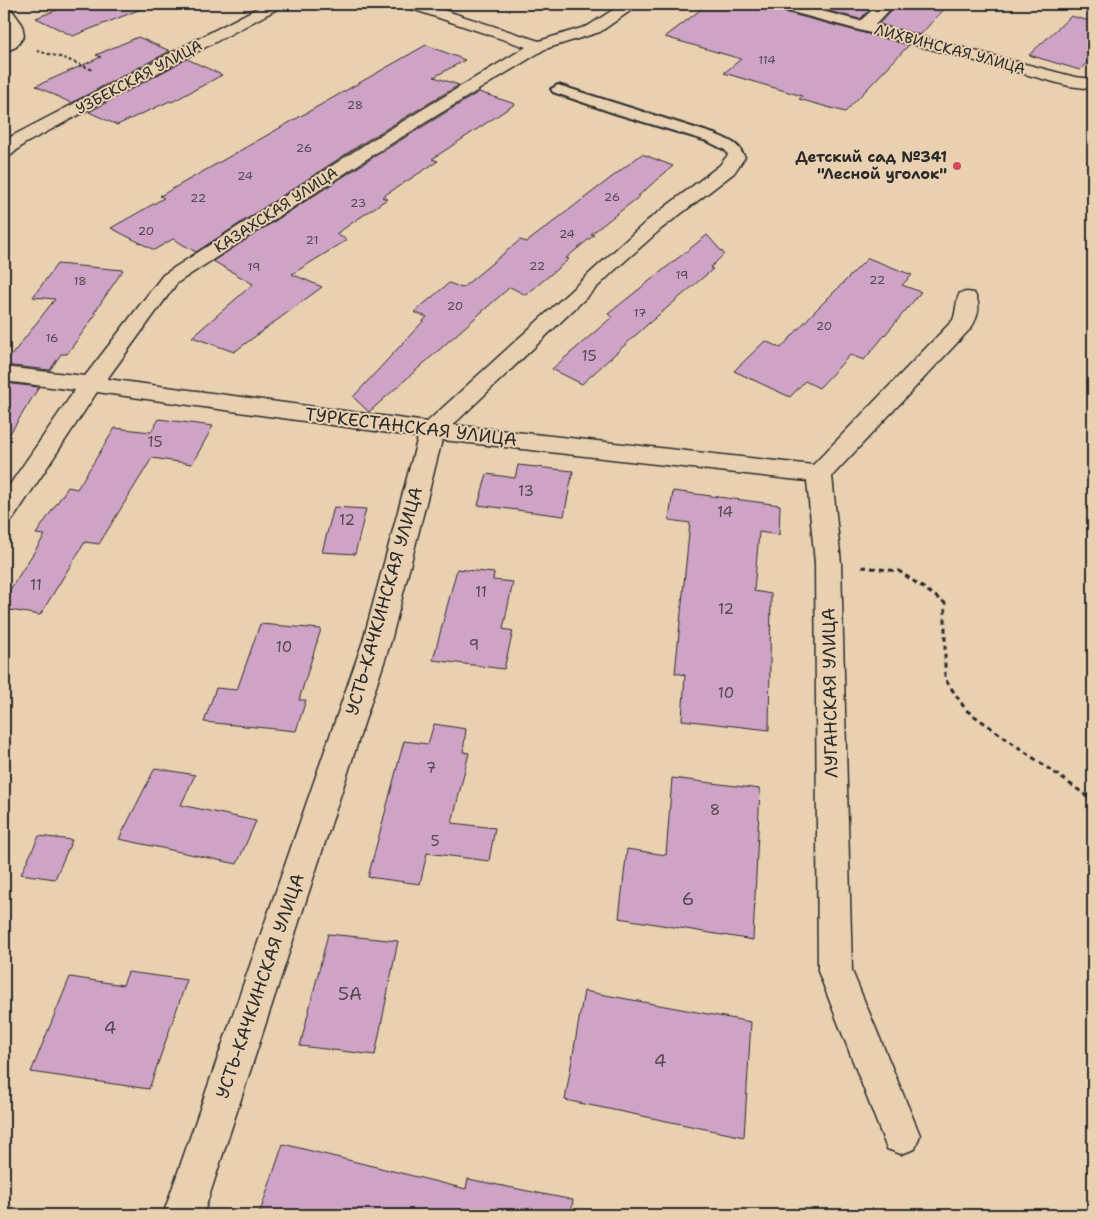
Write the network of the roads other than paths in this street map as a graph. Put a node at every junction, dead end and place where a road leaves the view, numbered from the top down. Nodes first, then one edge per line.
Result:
1 (276, 4) edge
2 (411, 4) edge
3 (632, 4) edge
4 (778, 4) edge
5 (888, 4) edge
6 (4, 9) edge
7 (864, 26) junction
8 (7, 46) edge
9 (539, 46) junction
10 (1093, 84) edge
11 (558, 89) dead end
12 (4, 152) edge
13 (736, 157) joint
14 (967, 298) dead end
15 (4, 374) edge
16 (91, 384) junction
17 (432, 432) junction
18 (819, 474) junction
19 (4, 512) edge
20 (901, 1135) dead end
21 (183, 1215) edge

1 - 12 street, УЗБЕКСКАЯ УЛИЦА
2 - 9 street
3 - 9 street, КАЗАХСКАЯ УЛИЦА
4 - 7 street, ЛИХВИНСКАЯ УЛИЦА
5 - 7 street
6 - 8 street
7 - 10 street, ЛИХВИНСКАЯ УЛИЦА
9 - 16 street, КАЗАХСКАЯ УЛИЦА
11 - 13 lane
13 - 17 street
14 - 18 street
15 - 16 street, ТУРКЕСТАНСКАЯ УЛИЦА
16 - 17 street, ТУРКЕСТАНСКАЯ УЛИЦА
16 - 19 street, КАЗАХСКАЯ УЛИЦА
17 - 18 street, ТУРКЕСТАНСКАЯ УЛИЦА
17 - 21 street, УСТЬ-КАЧКИНСКАЯ УЛИЦА
18 - 20 street, ЛУГАНСКАЯ УЛИЦА

